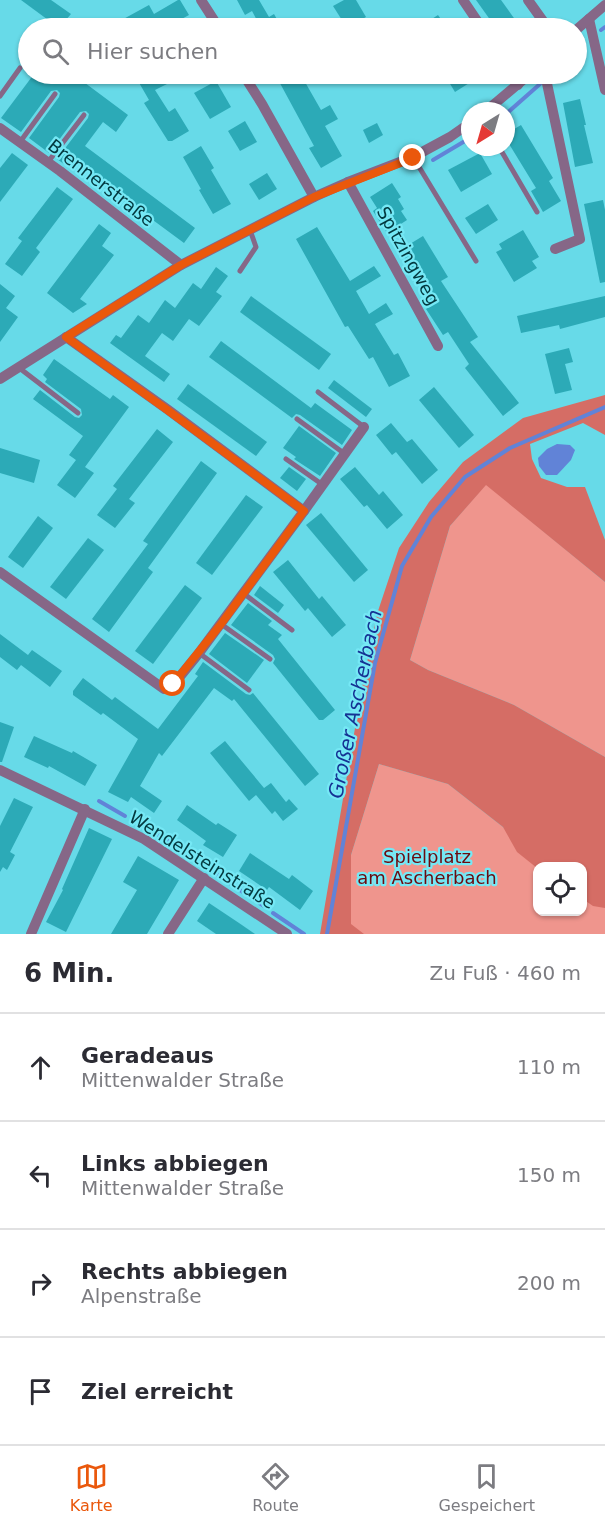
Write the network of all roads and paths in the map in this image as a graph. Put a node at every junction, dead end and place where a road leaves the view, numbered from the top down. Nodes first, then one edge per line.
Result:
1 (201, 0) edge
2 (463, 0) edge
3 (528, 0) edge
4 (605, 5) edge
5 (213, 18) edge
6 (475, 18) edge
7 (541, 18) edge
8 (590, 19) junction
9 (587, 21) edge
10 (18, 71) edge
11 (249, 84) edge
12 (547, 84) edge
13 (518, 85) edge
14 (605, 90) edge
15 (55, 94) dead end
16 (0, 96) edge
17 (497, 102) edge
18 (84, 115) dead end
19 (0, 128) edge
20 (461, 129) edge
21 (20, 142) junction
22 (504, 156) edge
23 (413, 158) junction
24 (48, 162) junction
25 (348, 182) junction
26 (314, 197) junction
27 (537, 212) dead end
28 (250, 230) junction
29 (555, 249) dead end
30 (476, 261) dead end
31 (181, 265) junction
32 (240, 271) dead end
33 (66, 337) junction
34 (438, 346) dead end
35 (18, 368) junction
36 (0, 379) edge
37 (318, 392) dead end
38 (78, 413) dead end
39 (297, 419) dead end
40 (364, 427) joint
41 (345, 454) junction
42 (286, 459) dead end
43 (323, 485) junction
44 (304, 511) junction
45 (0, 572) edge
46 (243, 593) junction
47 (221, 624) junction
48 (292, 630) dead end
49 (199, 653) junction
50 (270, 659) dead end
51 (249, 690) dead end
52 (1, 771) edge
53 (85, 809) junction
54 (204, 878) junction
55 (31, 934) edge
56 (168, 934) edge
57 (287, 934) edge

1 - 5 street
2 - 6 street
3 - 7 street
4 - 8 street
8 - 9 street
8 - 14 street
10 - 16 lane
11 - 26 street
12 - 29 street
13 - 17 street
15 - 21 lane
18 - 24 lane
19 - 21 street, Brennerstraße
20 - 23 street
21 - 24 street, Brennerstraße
22 - 27 lane
23 - 25 street
23 - 30 lane
24 - 31 street, Brennerstraße
25 - 26 street
25 - 34 street, Spitzingweg
26 - 28 street
28 - 31 street
28 - 32 lane
31 - 33 street
33 - 35 street
33 - 44 street
35 - 36 street
35 - 38 lane
37 - 40 lane
39 - 41 lane
40 - 41 street
41 - 43 street
42 - 43 lane
43 - 44 street
44 - 46 street
45 - 49 street
46 - 47 street
46 - 48 lane
47 - 49 street
47 - 50 lane
49 - 51 lane
52 - 53 street, Wendelsteinstraße
53 - 54 street, Wendelsteinstraße
53 - 55 street
54 - 56 street
54 - 57 street, Wendelsteinstraße

